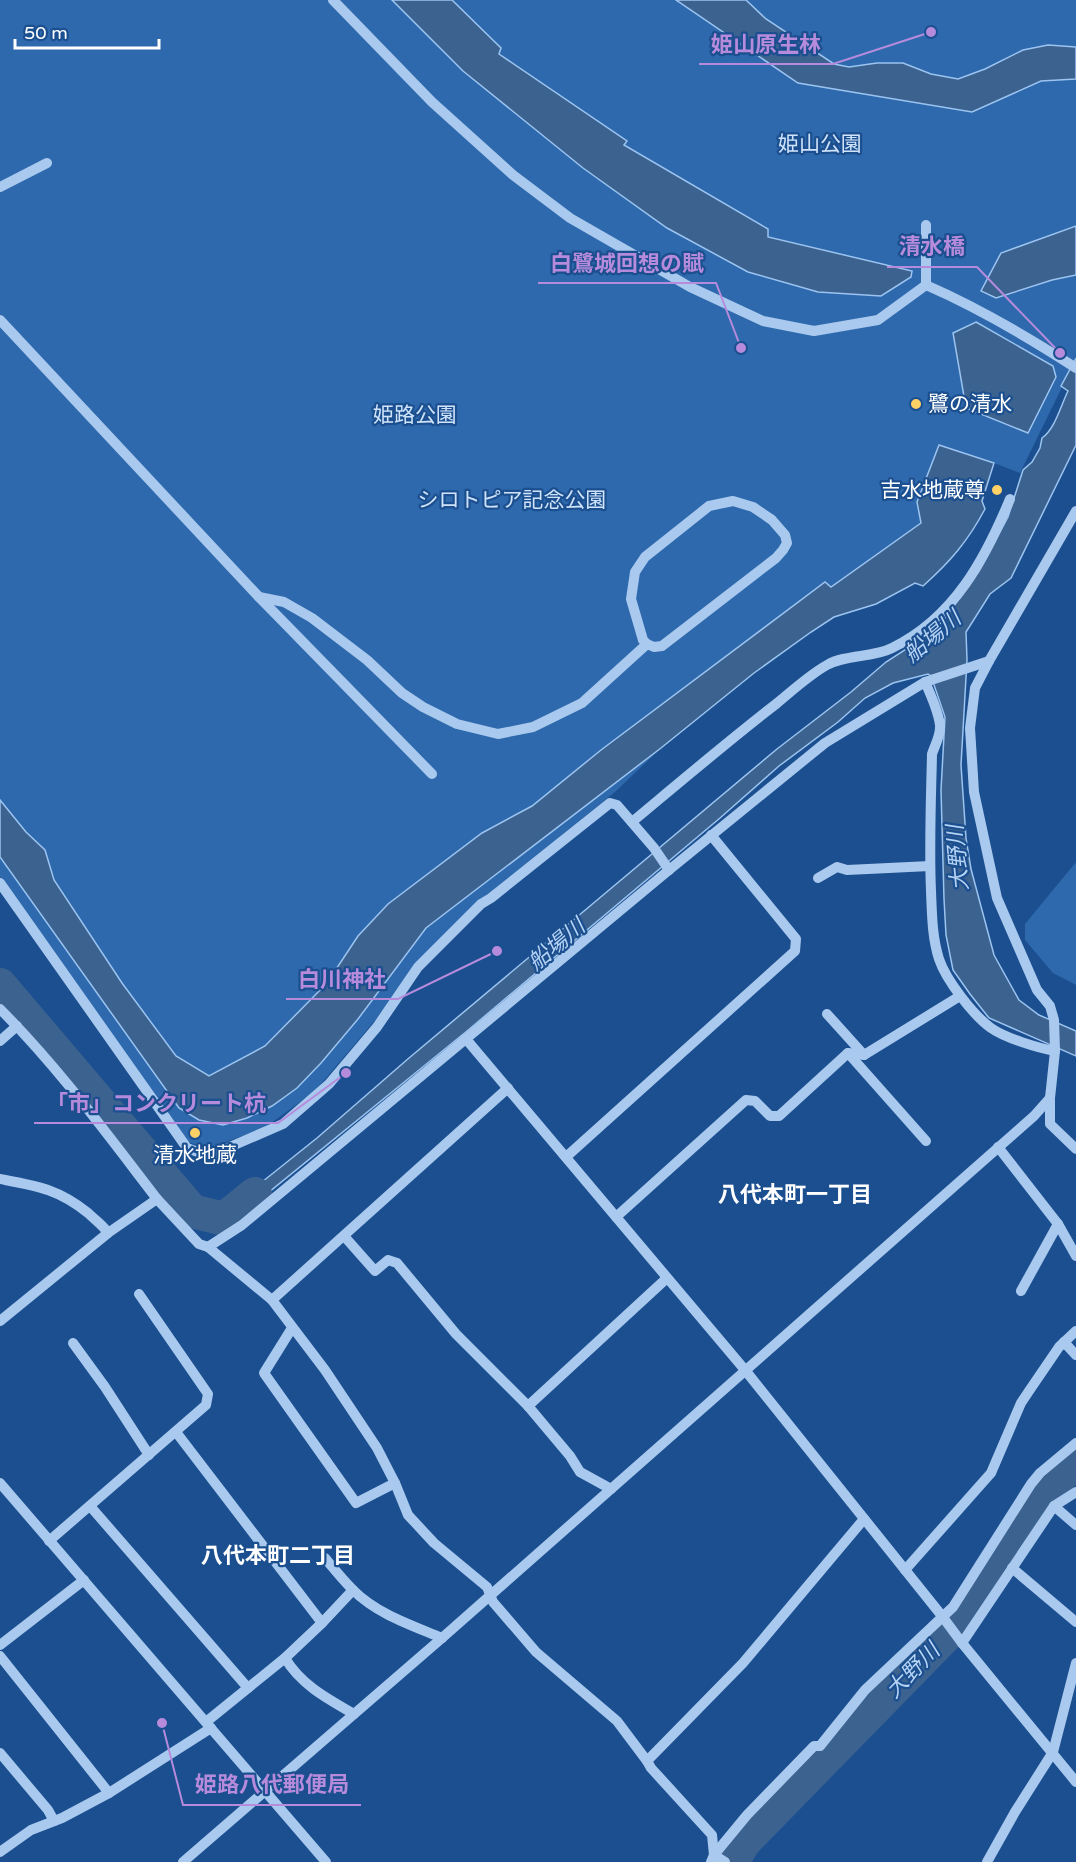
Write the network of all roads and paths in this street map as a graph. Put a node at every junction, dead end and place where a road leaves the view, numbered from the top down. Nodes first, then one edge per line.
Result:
1 (333, 0) edge
2 (47, 163) dead end
3 (0, 186) edge
4 (926, 225) dead end
5 (926, 285) junction
6 (0, 321) edge
7 (1073, 367) edge
8 (1010, 498) dead end
9 (1074, 518) edge
10 (259, 597) junction
11 (647, 644) junction
12 (988, 661) junction
13 (925, 682) junction
14 (432, 774) dead end
15 (632, 822) junction
16 (711, 836) junction
17 (930, 866) junction
18 (669, 870) junction
19 (818, 878) dead end
20 (0, 883) edge
21 (960, 996) junction
22 (0, 1009) edge
23 (827, 1014) dead end
24 (16, 1026) junction
25 (466, 1039) junction
26 (0, 1041) edge
27 (1055, 1051) junction
28 (848, 1053) junction
29 (864, 1055) junction
30 (508, 1088) junction
31 (1050, 1098) junction
32 (926, 1141) dead end
33 (998, 1147) junction
34 (1076, 1149) edge
35 (566, 1156) junction
36 (0, 1179) edge
37 (158, 1199) junction
38 (616, 1217) junction
39 (1058, 1224) junction
40 (108, 1233) junction
41 (344, 1236) junction
42 (207, 1246) junction
43 (1076, 1257) edge
44 (667, 1278) junction
45 (1021, 1291) dead end
46 (139, 1294) dead end
47 (272, 1300) junction
48 (0, 1321) edge
49 (292, 1329) junction
50 (1076, 1331) edge
51 (1064, 1342) junction
52 (73, 1343) dead end
53 (1076, 1355) edge
54 (745, 1370) junction
55 (528, 1406) junction
56 (176, 1432) junction
57 (1076, 1443) edge
58 (149, 1455) junction
59 (395, 1483) junction
60 (0, 1484) edge
61 (611, 1488) junction
62 (1076, 1492) edge
63 (90, 1506) junction
64 (1054, 1506) junction
65 (864, 1519) junction
66 (1076, 1525) edge
67 (49, 1541) junction
68 (325, 1558) dead end
69 (1012, 1568) junction
70 (905, 1570) junction
71 (84, 1580) junction
72 (353, 1590) junction
73 (490, 1595) junction
74 (942, 1616) junction
75 (1076, 1622) edge
76 (322, 1623) junction
77 (442, 1638) junction
78 (962, 1643) junction
79 (0, 1645) edge
80 (0, 1656) edge
81 (285, 1658) junction
82 (1076, 1663) edge
83 (248, 1688) junction
84 (354, 1714) junction
85 (208, 1725) junction
86 (1053, 1752) junction
87 (0, 1753) edge
88 (647, 1761) junction
89 (1076, 1782) edge
90 (109, 1792) junction
91 (265, 1792) junction
92 (54, 1821) junction
93 (0, 1852) edge
94 (712, 1858) edge
95 (183, 1862) edge
96 (326, 1862) edge
97 (725, 1862) edge
98 (987, 1862) edge

1 - 5 street
2 - 3 street
4 - 5 street
5 - 7 street
6 - 10 street
8 - 15 street
9 - 12 street
10 - 11 street
10 - 14 street
11 - 11 street
12 - 13 street
12 - 27 street
13 - 16 street
13 - 17 street
15 - 18 street
15 - 20 street
16 - 18 street
16 - 35 street
17 - 19 street
17 - 21 street
18 - 25 street
21 - 27 street
21 - 29 street
22 - 24 street
23 - 29 street
24 - 26 street
24 - 37 street
25 - 30 street
25 - 42 street
27 - 31 street
28 - 29 street
28 - 32 street
28 - 38 street
30 - 35 street
30 - 41 street
31 - 33 street
31 - 34 street
33 - 39 street
33 - 54 street
35 - 38 street
36 - 40 street
37 - 40 street
37 - 42 street
38 - 44 street
39 - 43 street
39 - 45 street
40 - 48 street
41 - 47 street
41 - 55 street
42 - 47 street
44 - 54 street
44 - 55 street
46 - 56 street
47 - 49 street
49 - 59 street
49 - 59 street
50 - 51 street
51 - 53 street
51 - 70 street
52 - 58 street
54 - 61 street
54 - 65 street
55 - 61 street
56 - 58 street
56 - 76 street
57 - 74 street
58 - 63 street
59 - 73 street
60 - 67 street
61 - 73 street
62 - 64 street
63 - 67 street
63 - 83 street
64 - 66 street
64 - 69 street
65 - 70 street
65 - 88 street
67 - 71 street
68 - 72 street
69 - 75 street
69 - 78 street
70 - 74 street
71 - 79 street
71 - 85 street
72 - 76 street
72 - 77 street
73 - 77 street
73 - 88 street
74 - 78 street
74 - 94 street
76 - 81 street
77 - 84 street
78 - 86 street
80 - 90 street
81 - 83 street
81 - 84 street
82 - 86 street
83 - 85 street
84 - 91 street
85 - 90 street
85 - 91 street
86 - 89 street
86 - 98 street
87 - 92 street
88 - 94 street
90 - 92 street
91 - 95 street
91 - 96 street
92 - 93 street
94 - 97 street

